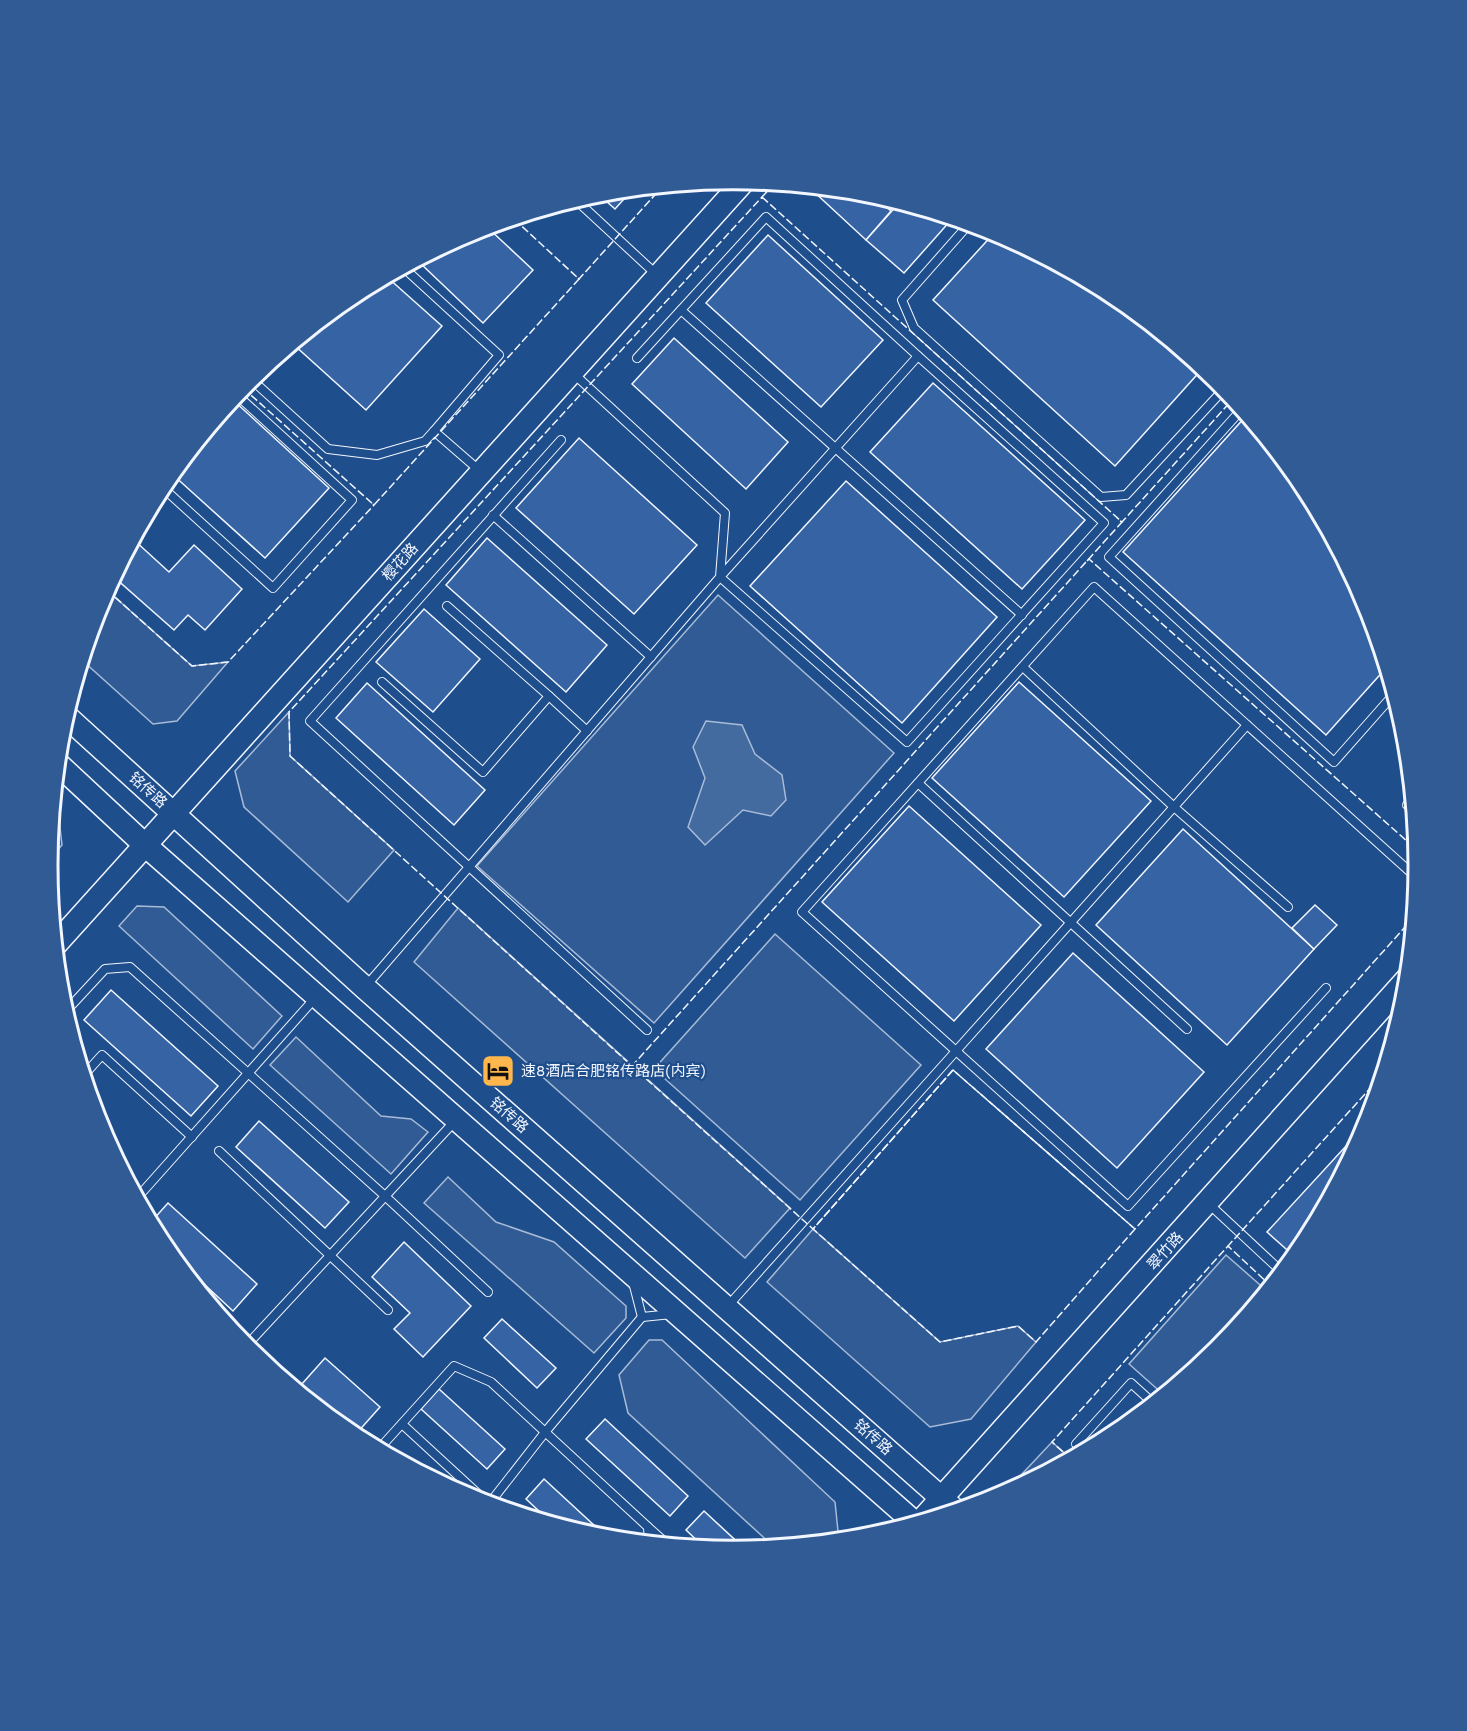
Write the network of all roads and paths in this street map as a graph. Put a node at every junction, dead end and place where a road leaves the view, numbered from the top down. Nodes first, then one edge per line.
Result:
1 (736, 190) edge
2 (583, 208) edge
3 (963, 231) edge
4 (410, 273) edge
5 (658, 276) junction
6 (681, 310) junction
7 (918, 356) junction
8 (637, 358) dead end
9 (571, 372) junction
10 (258, 386) edge
11 (1218, 396) edge
12 (244, 401) edge
13 (1237, 416) edge
14 (434, 431) junction
15 (561, 440) dead end
16 (835, 449) junction
17 (481, 472) junction
18 (170, 494) edge
19 (493, 515) junction
20 (720, 577) junction
21 (447, 606) dead end
22 (1022, 615) junction
23 (651, 657) junction
24 (1023, 667) junction
25 (382, 682) dead end
26 (549, 696) junction
27 (1388, 701) edge
28 (74, 723) edge
29 (1247, 725) junction
30 (587, 731) junction
31 (65, 771) edge
32 (918, 783) junction
33 (1174, 807) junction
34 (174, 813) junction
35 (145, 845) junction
36 (468, 868) junction
37 (1408, 870) edge
38 (1288, 907) dead end
39 (1072, 922) junction
40 (62, 937) edge
41 (364, 988) junction
42 (1326, 988) dead end
43 (1397, 990) edge
44 (317, 996) junction
45 (73, 1004) edge
46 (1187, 1029) dead end
47 (647, 1030) dead end
48 (956, 1051) junction
49 (90, 1068) edge
50 (248, 1073) junction
51 (456, 1119) junction
52 (192, 1137) junction
53 (219, 1151) dead end
54 (143, 1192) edge
55 (385, 1196) junction
56 (1208, 1203) junction
57 (330, 1256) junction
58 (1276, 1266) edge
59 (630, 1272) junction
60 (488, 1292) dead end
61 (726, 1307) junction
62 (388, 1310) dead end
63 (678, 1314) junction
64 (642, 1317) junction
65 (252, 1339) edge
66 (1148, 1398) edge
67 (402, 1424) junction
68 (546, 1431) junction
69 (384, 1443) edge
70 (1078, 1446) edge
71 (470, 1487) edge
72 (495, 1497) edge
73 (949, 1505) edge
74 (908, 1517) edge
75 (648, 1527) junction
76 (649, 1535) edge
77 (658, 1536) edge

1 - 5 main road, 樱花路
2 - 5 lane
3 - 11 lane
4 - 14 lane
5 - 9 main road, 樱花路
6 - 7 lane
6 - 8 lane
6 - 16 lane
7 - 16 lane
7 - 22 lane
9 - 17 main road, 樱花路
9 - 20 lane
10 - 14 lane
12 - 18 lane
13 - 27 lane
14 - 17 lane
15 - 19 lane
16 - 20 lane
16 - 22 lane
17 - 34 main road, 樱花路
19 - 23 lane
19 - 36 lane
20 - 22 lane
20 - 23 lane
21 - 26 lane
23 - 30 lane
24 - 29 lane
24 - 32 lane
24 - 33 lane
25 - 26 lane
26 - 30 lane
28 - 34 main road, 铭传路
29 - 33 lane
29 - 37 lane
30 - 36 lane
31 - 35 main road
32 - 39 lane
32 - 48 lane
33 - 38 lane
33 - 39 lane
34 - 35 main road, 樱花路
34 - 41 main road, 铭传路
35 - 40 main road, 樱花路
35 - 44 main road
36 - 41 lane
36 - 47 lane
39 - 46 lane
39 - 48 lane
41 - 61 main road, 铭传路
42 - 48 lane
43 - 56 main road, 翠竹路
44 - 50 lane
44 - 51 main road
45 - 50 lane
48 - 61 lane
49 - 52 lane
50 - 52 lane
50 - 55 lane
51 - 55 lane
51 - 59 main road
52 - 54 lane
53 - 57 lane
55 - 57 lane
55 - 60 lane
56 - 58 lane
56 - 73 main road, 翠竹路
57 - 62 lane
57 - 65 lane
59 - 63 main road
59 - 64 lane
61 - 73 main road, 铭传路
63 - 64 lane
63 - 74 main road
64 - 68 lane
66 - 70 lane
67 - 68 lane
67 - 69 lane
67 - 71 lane
68 - 72 lane
68 - 75 lane
75 - 76 lane
75 - 77 lane

